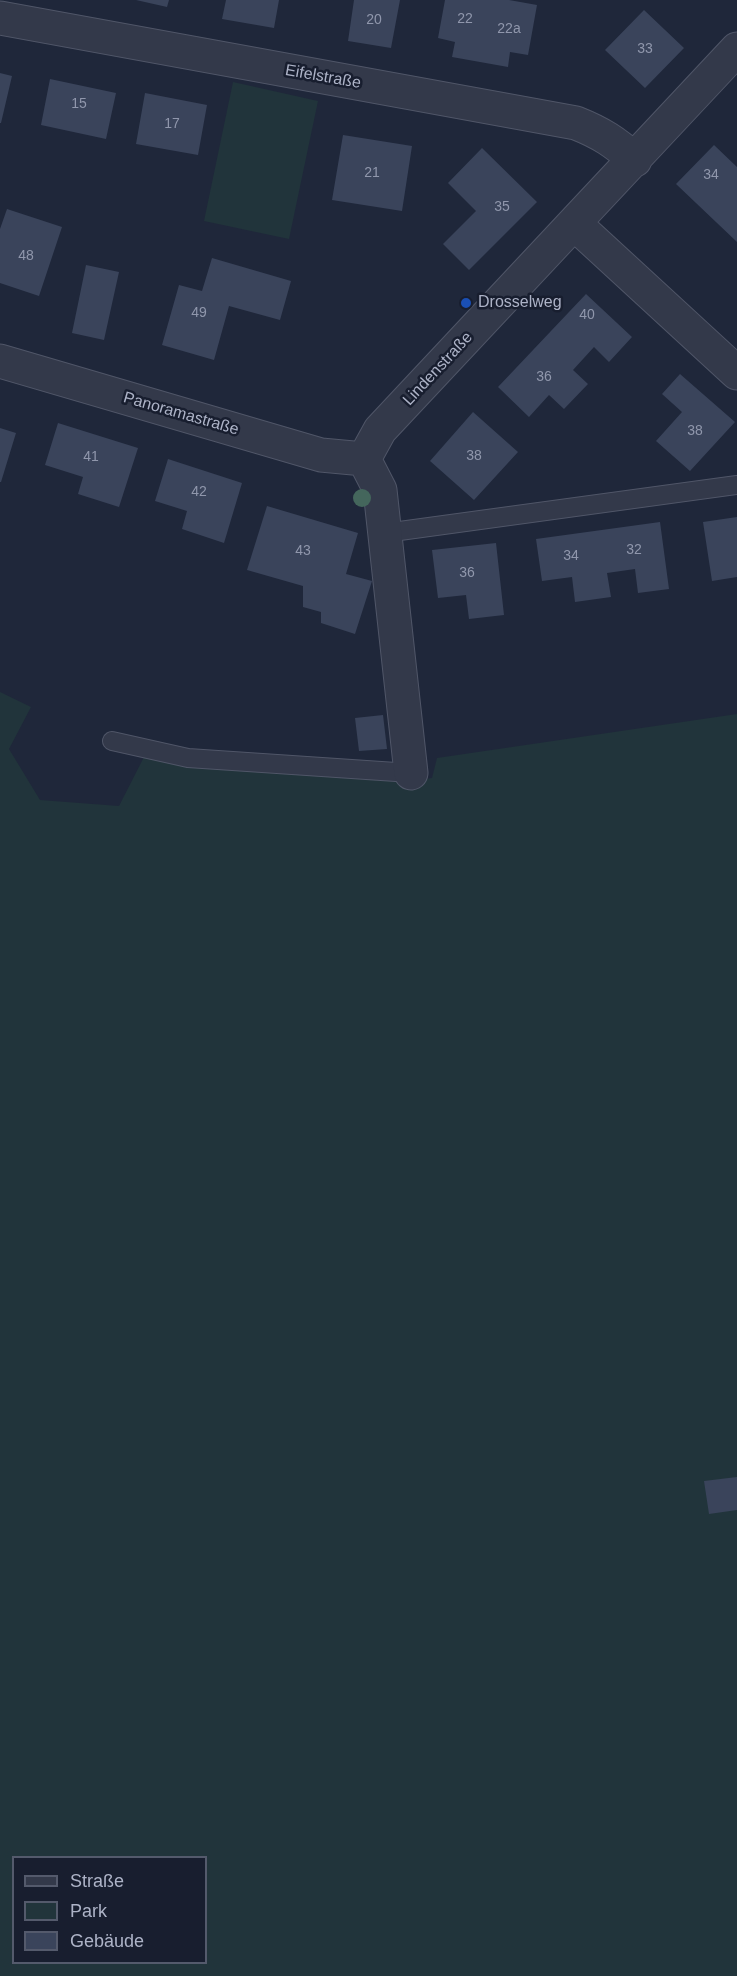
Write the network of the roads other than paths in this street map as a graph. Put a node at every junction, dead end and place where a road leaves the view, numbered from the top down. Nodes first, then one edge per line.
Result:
1 (0, 18) edge
2 (737, 50) edge
3 (635, 160) junction
4 (575, 224) junction
5 (0, 361) edge
6 (737, 373) edge
7 (364, 459) junction
8 (737, 484) edge
9 (385, 533) junction
10 (112, 741) dead end
11 (411, 773) joint

1 - 3 street, Eifelstraße
2 - 3 street, Lindenstraße
3 - 4 street, Lindenstraße
4 - 6 street
4 - 7 street, Lindenstraße
5 - 7 street, Panoramastraße
7 - 9 street
8 - 9 lane
9 - 11 street
10 - 11 lane

